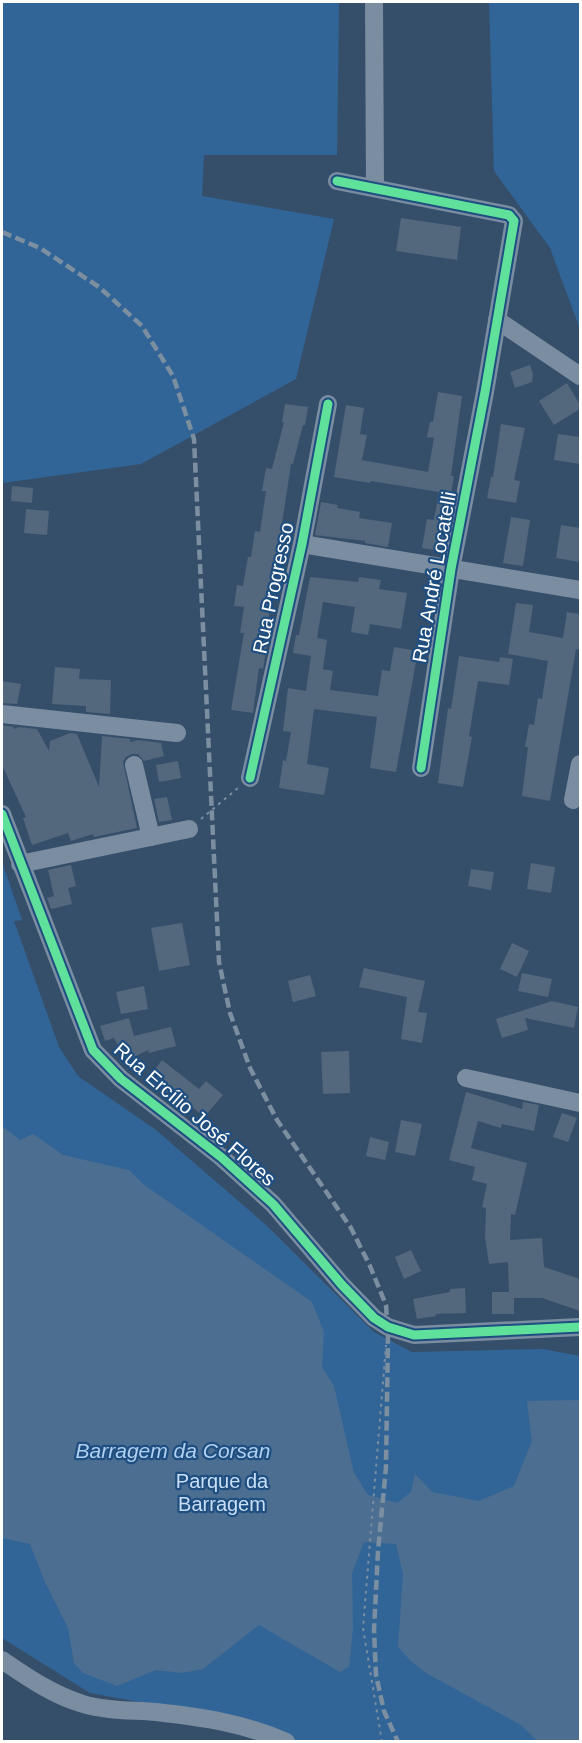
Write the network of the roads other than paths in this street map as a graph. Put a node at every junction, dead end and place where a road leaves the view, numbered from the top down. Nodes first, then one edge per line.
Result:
1 (374, 2) edge
2 (337, 180) dead end
3 (375, 188) junction
4 (497, 320) junction
5 (580, 376) edge
6 (327, 404) dead end
7 (302, 544) junction
8 (451, 569) junction
9 (580, 590) edge
10 (2, 714) edge
11 (177, 732) dead end
12 (580, 764) edge
13 (134, 765) dead end
14 (421, 768) dead end
15 (250, 778) road end
16 (573, 800) dead end
17 (2, 814) edge
18 (189, 829) dead end
19 (151, 837) junction
20 (20, 864) junction
21 (466, 1078) dead end
22 (580, 1103) edge
23 (580, 1327) edge
24 (2, 1660) edge
25 (286, 1742) edge

1 - 3 street
2 - 3 street
3 - 4 street, Rua André Locatelli
4 - 5 street
4 - 8 street, Rua André Locatelli
6 - 7 street, Rua Progresso
7 - 8 street
7 - 15 street, Rua Progresso
8 - 9 street
8 - 14 street, Rua André Locatelli
10 - 11 street
12 - 16 street
13 - 19 street
17 - 20 street, Rua Ercílio José Flores
18 - 19 street
19 - 20 street
20 - 23 street, Rua Ercílio José Flores
21 - 22 street
24 - 25 street

